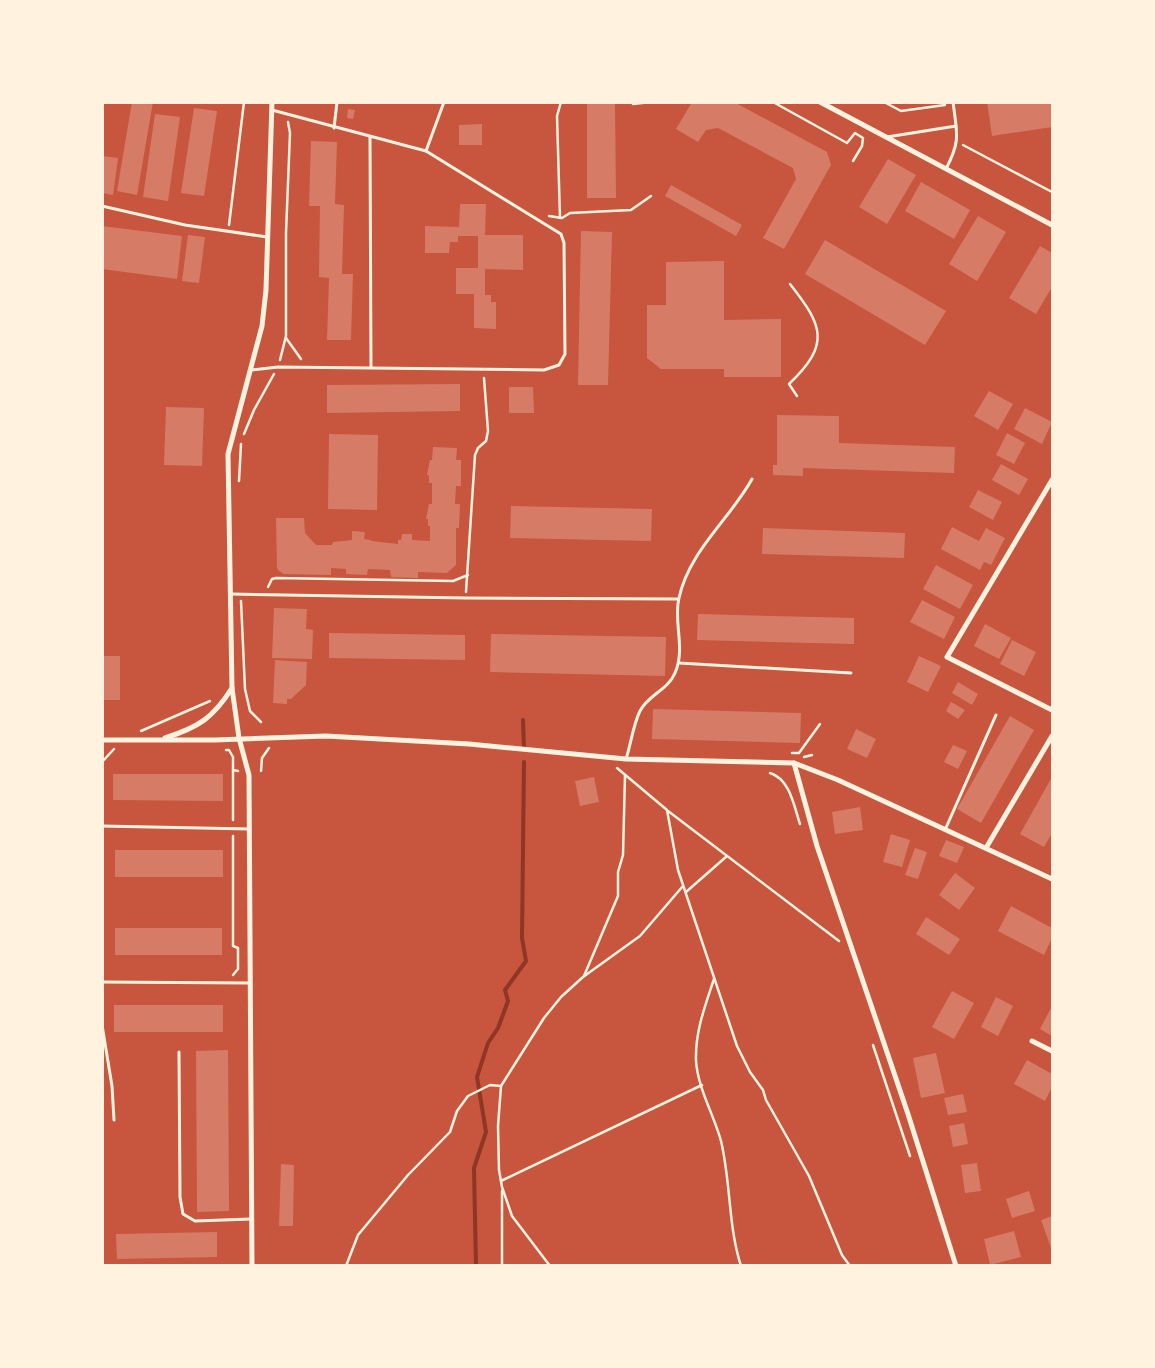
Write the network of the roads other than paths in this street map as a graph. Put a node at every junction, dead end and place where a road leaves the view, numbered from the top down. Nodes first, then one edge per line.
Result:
1 (272, 102) edge
2 (337, 102) edge
3 (444, 102) edge
4 (820, 102) edge
5 (953, 103) edge
6 (272, 110) junction
7 (956, 126) junction
8 (334, 128) junction
9 (370, 137) junction
10 (886, 137) junction
11 (426, 151) junction
12 (946, 169) junction
13 (102, 206) edge
14 (1052, 225) edge
15 (268, 237) junction
16 (371, 367) junction
17 (251, 370) junction
18 (752, 479) dead end
19 (1052, 480) edge
20 (230, 594) junction
21 (678, 599) junction
22 (679, 663) junction
23 (851, 673) dead end
24 (232, 688) junction
25 (1052, 710) edge
26 (996, 715) dead end
27 (1052, 736) edge
28 (239, 738) junction
29 (161, 739) junction
30 (102, 740) edge
31 (626, 759) junction
32 (794, 763) junction
33 (102, 826) edge
34 (250, 829) junction
35 (945, 830) junction
36 (986, 848) junction
37 (1052, 879) edge
38 (102, 982) edge
39 (250, 983) junction
40 (102, 1025) edge
41 (1032, 1041) dead end
42 (1052, 1051) edge
43 (180, 1052) dead end
44 (114, 1120) dead end
45 (251, 1219) junction
46 (252, 1266) edge
47 (956, 1266) edge

1 - 6 street
2 - 8 lane
3 - 11 lane
4 - 10 street
5 - 7 lane
6 - 8 lane
6 - 15 street
7 - 10 lane
7 - 12 lane
8 - 9 lane
9 - 11 lane
9 - 16 lane
10 - 12 street
11 - 16 lane
12 - 14 street
13 - 15 lane
15 - 17 street
16 - 17 lane
17 - 20 street
18 - 21 lane
19 - 25 street
20 - 21 lane
20 - 24 street
21 - 22 lane
22 - 23 lane
22 - 31 lane
24 - 28 street
24 - 29 street
26 - 35 lane
27 - 36 street
28 - 29 street
28 - 31 street
28 - 34 street
29 - 30 street
31 - 32 street
32 - 35 street
32 - 47 street
33 - 34 lane
34 - 39 street
35 - 36 street
36 - 37 street
38 - 39 lane
39 - 45 street
40 - 44 lane
41 - 42 street
43 - 45 lane
45 - 46 street

